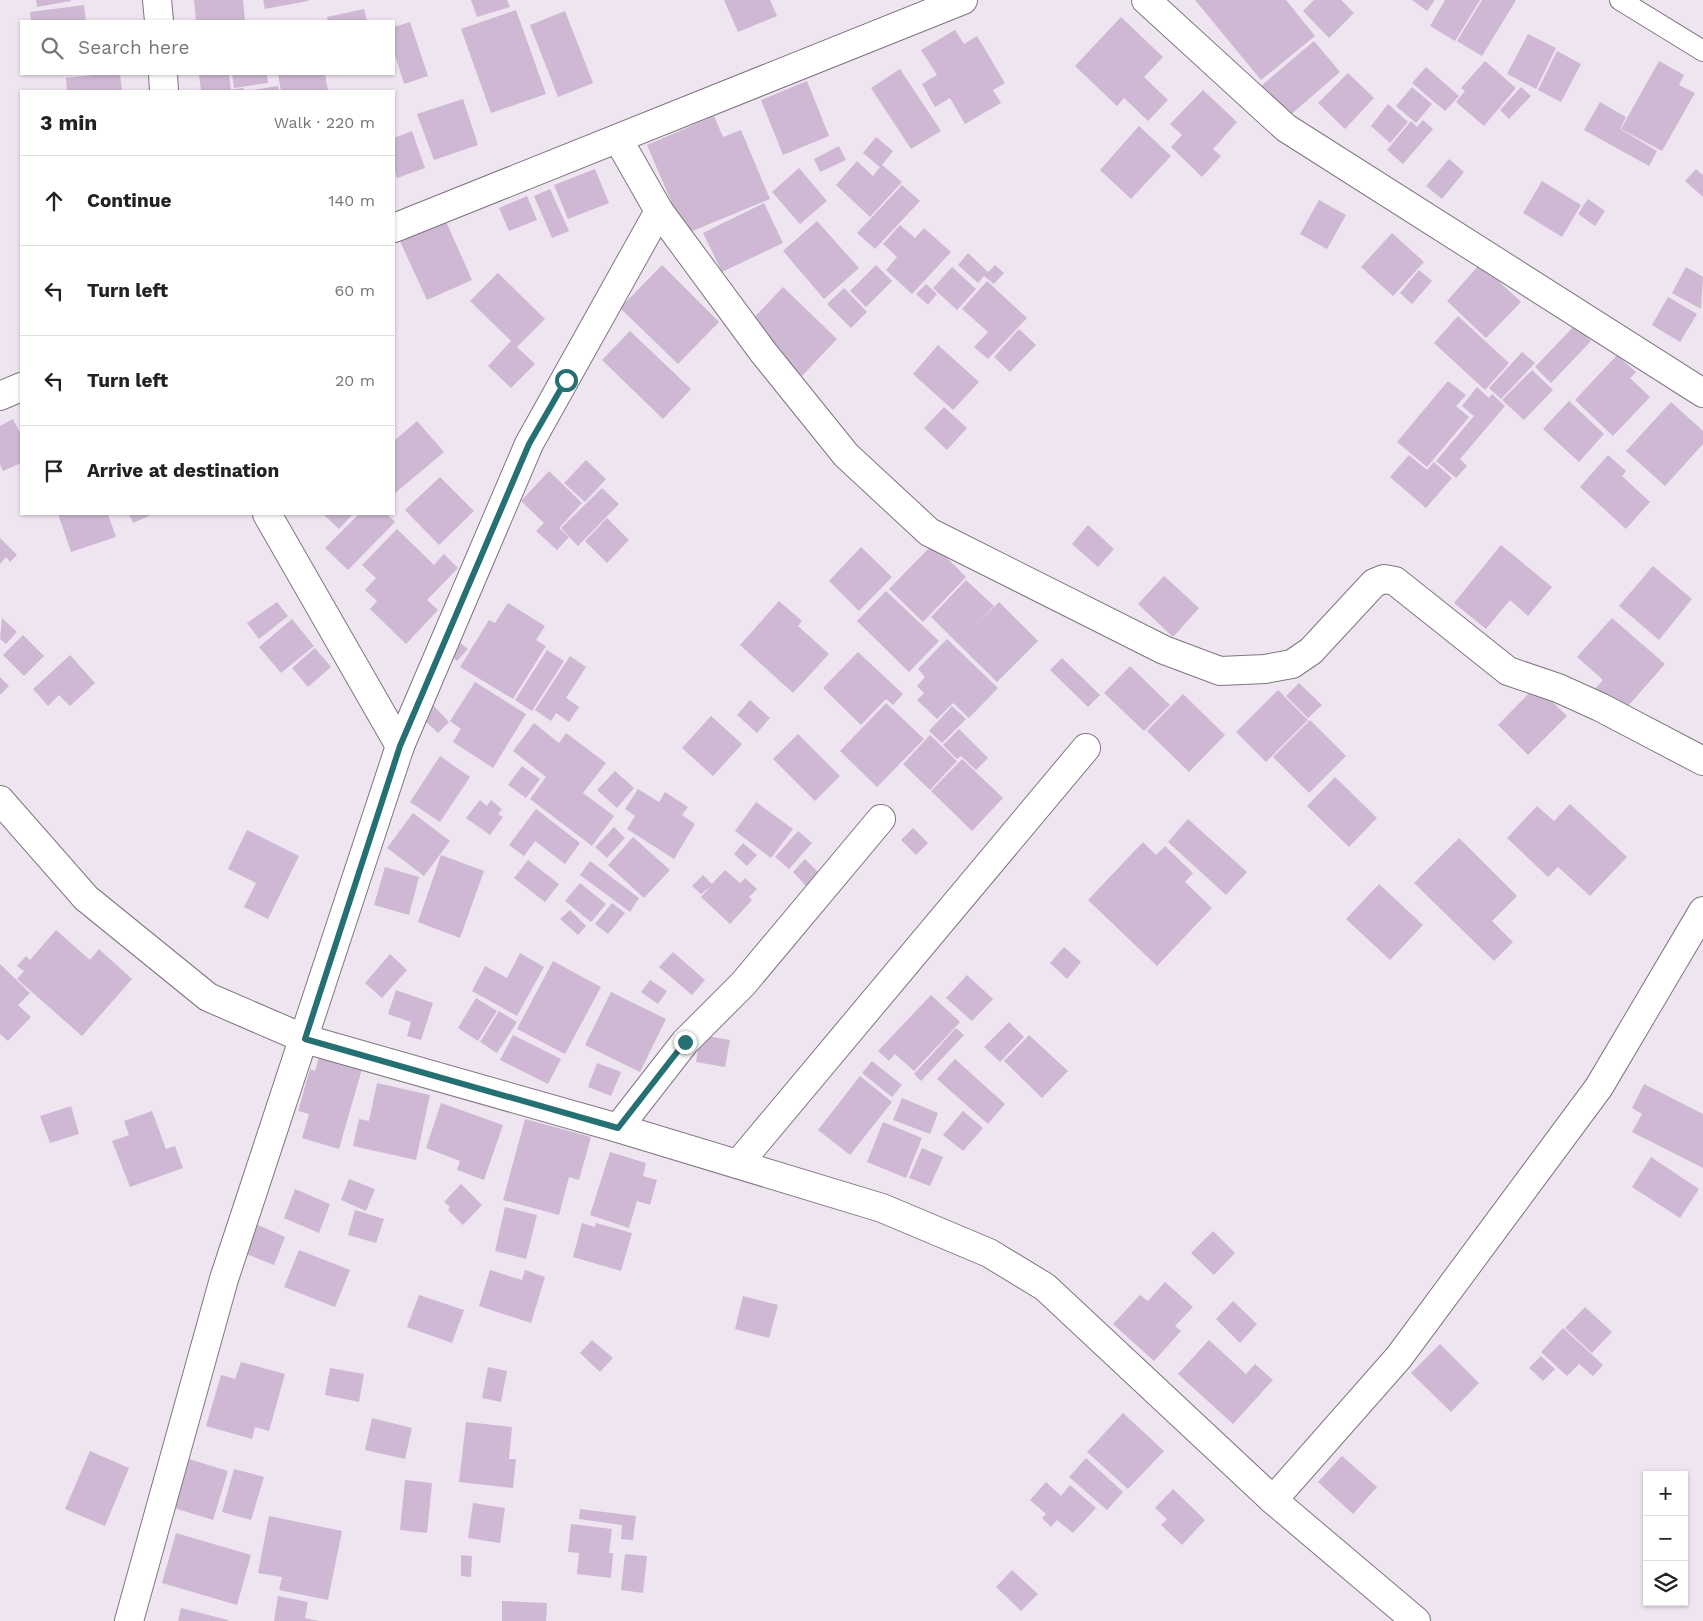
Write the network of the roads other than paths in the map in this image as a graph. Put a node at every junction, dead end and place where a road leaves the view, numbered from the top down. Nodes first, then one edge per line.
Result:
1 (157, 0) edge
2 (963, 0) edge
3 (1146, 0) edge
4 (1620, 0) edge
5 (158, 20) edge
6 (1703, 51) edge
7 (163, 75) edge
8 (164, 90) edge
9 (618, 139) junction
10 (659, 211) junction
11 (395, 228) edge
12 (20, 387) edge
13 (1703, 393) edge
14 (0, 396) edge
15 (268, 515) edge
16 (400, 746) junction
17 (1086, 748) dead end
18 (1703, 761) edge
19 (0, 800) edge
20 (881, 819) dead end
21 (1703, 911) edge
22 (305, 1039) junction
23 (618, 1128) junction
24 (738, 1164) junction
25 (1273, 1500) junction
26 (129, 1621) edge
27 (1416, 1621) edge

1 - 5 street
2 - 9 street
3 - 13 street
4 - 6 lane
7 - 8 street
9 - 10 street
9 - 11 street
10 - 16 street
10 - 18 street
12 - 14 street
15 - 16 street
16 - 22 street
17 - 24 street
19 - 22 street
20 - 23 street
21 - 25 street
22 - 23 street
22 - 26 street
23 - 24 street
24 - 25 street
25 - 27 street

